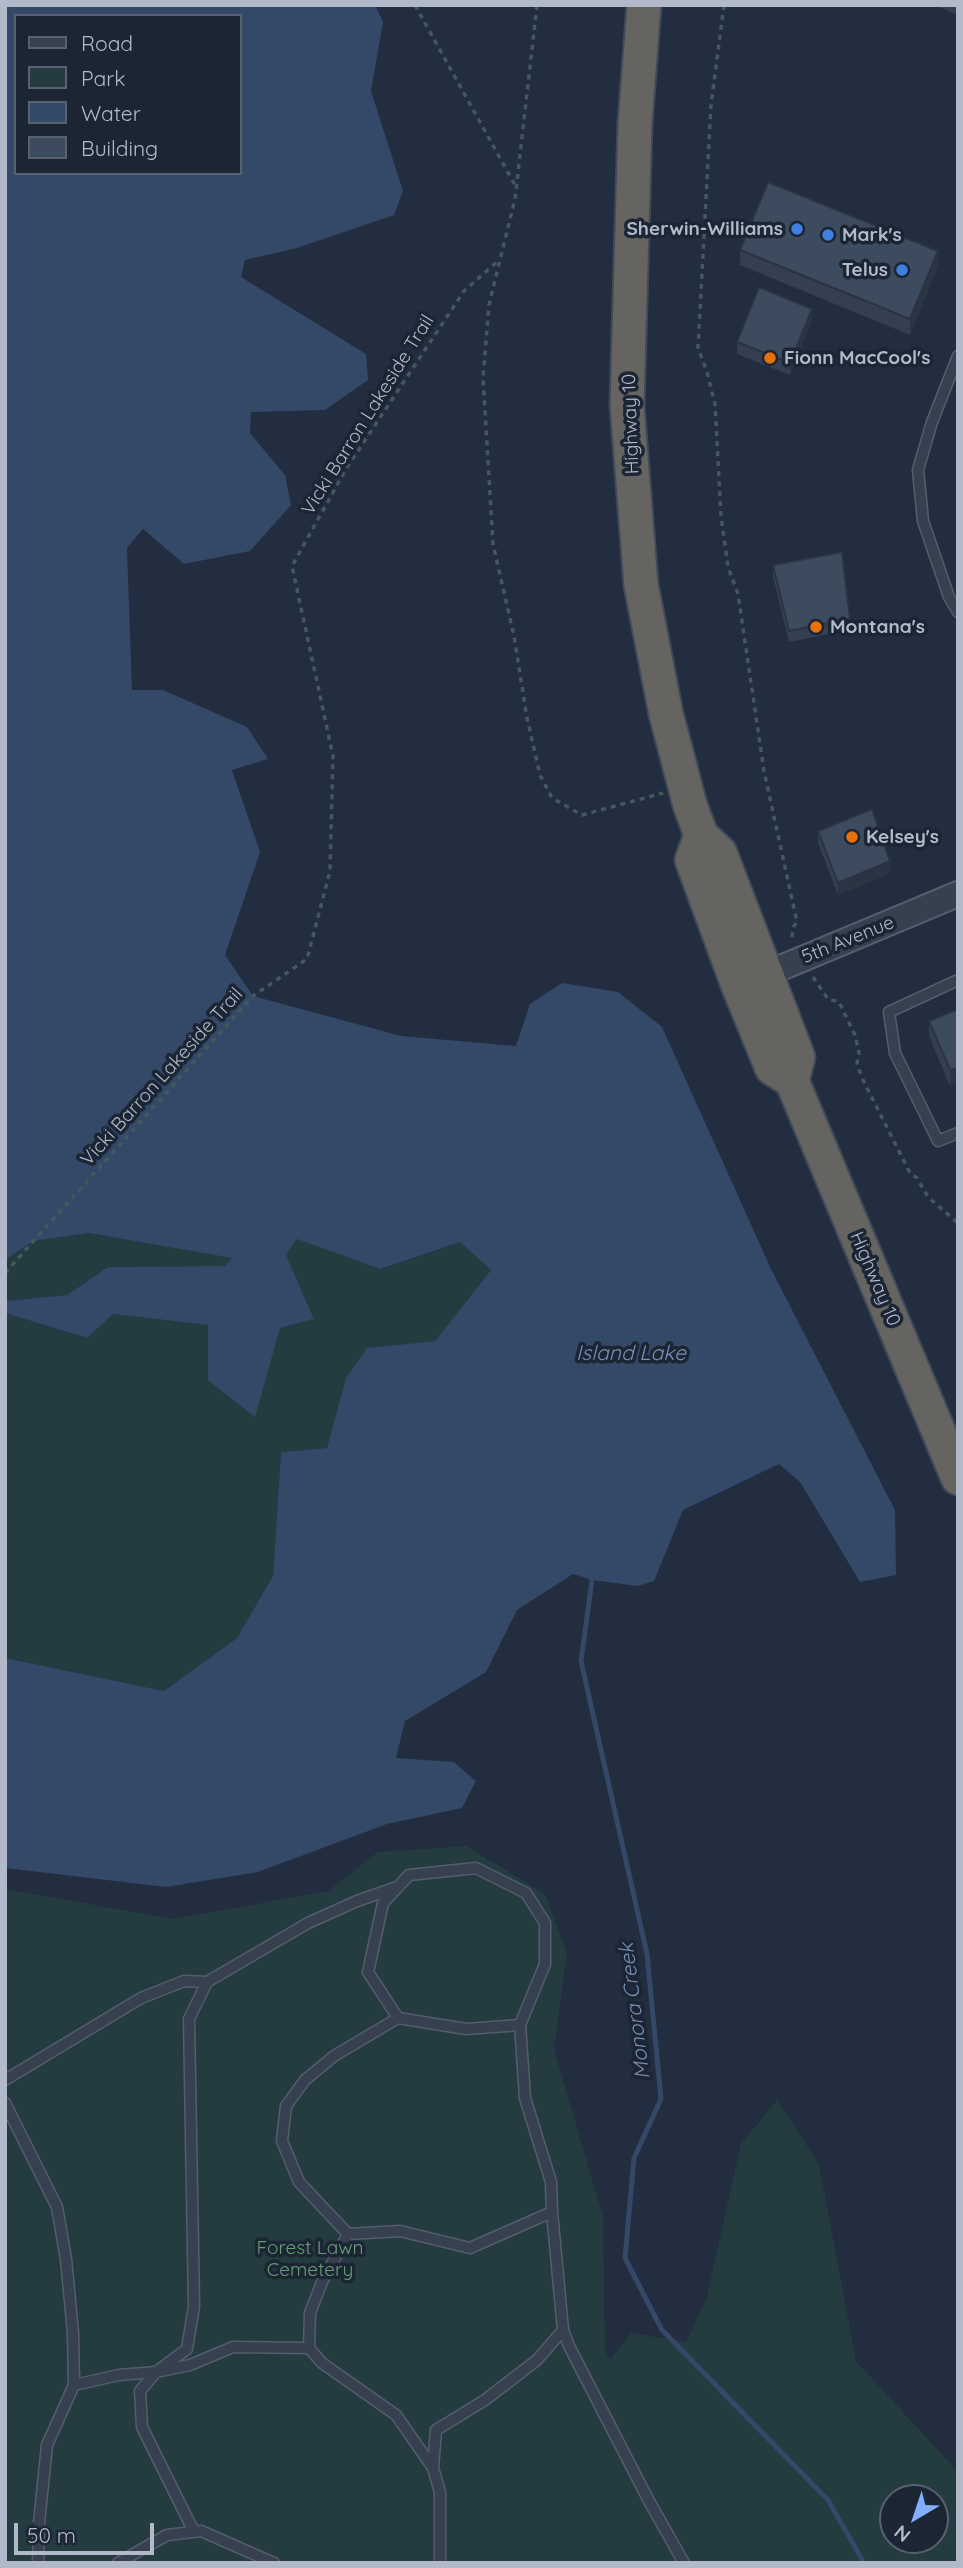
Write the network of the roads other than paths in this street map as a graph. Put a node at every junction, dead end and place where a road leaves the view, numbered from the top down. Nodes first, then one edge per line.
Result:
1 (644, 5) edge
2 (957, 359) edge
3 (958, 612) edge
4 (958, 894) edge
5 (752, 980) junction
6 (958, 980) edge
7 (958, 1133) edge
8 (958, 1478) edge
9 (398, 1887) junction
10 (207, 1982) junction
11 (398, 2018) junction
12 (520, 2025) junction
13 (5, 2080) edge
14 (5, 2104) edge
15 (552, 2212) junction
16 (348, 2234) junction
17 (563, 2330) junction
18 (309, 2348) junction
19 (156, 2372) junction
20 (74, 2385) junction
21 (433, 2468) junction
22 (194, 2532) junction
23 (38, 2563) edge
24 (118, 2563) edge
25 (274, 2563) edge
26 (440, 2563) edge
27 (684, 2563) edge

1 - 5 highway, Highway 10
2 - 3 lane
4 - 5 street, 5th Avenue
5 - 8 highway, Highway 10
6 - 7 lane
9 - 10 lane
9 - 11 lane
9 - 12 lane
10 - 13 lane
10 - 19 lane
11 - 12 lane
11 - 16 lane
12 - 15 lane
14 - 20 lane
15 - 16 lane
15 - 17 lane
16 - 18 lane
17 - 21 lane
17 - 27 lane
18 - 19 lane
18 - 21 lane
19 - 20 lane
19 - 22 lane
20 - 23 lane
21 - 26 lane
22 - 24 lane
22 - 25 lane

